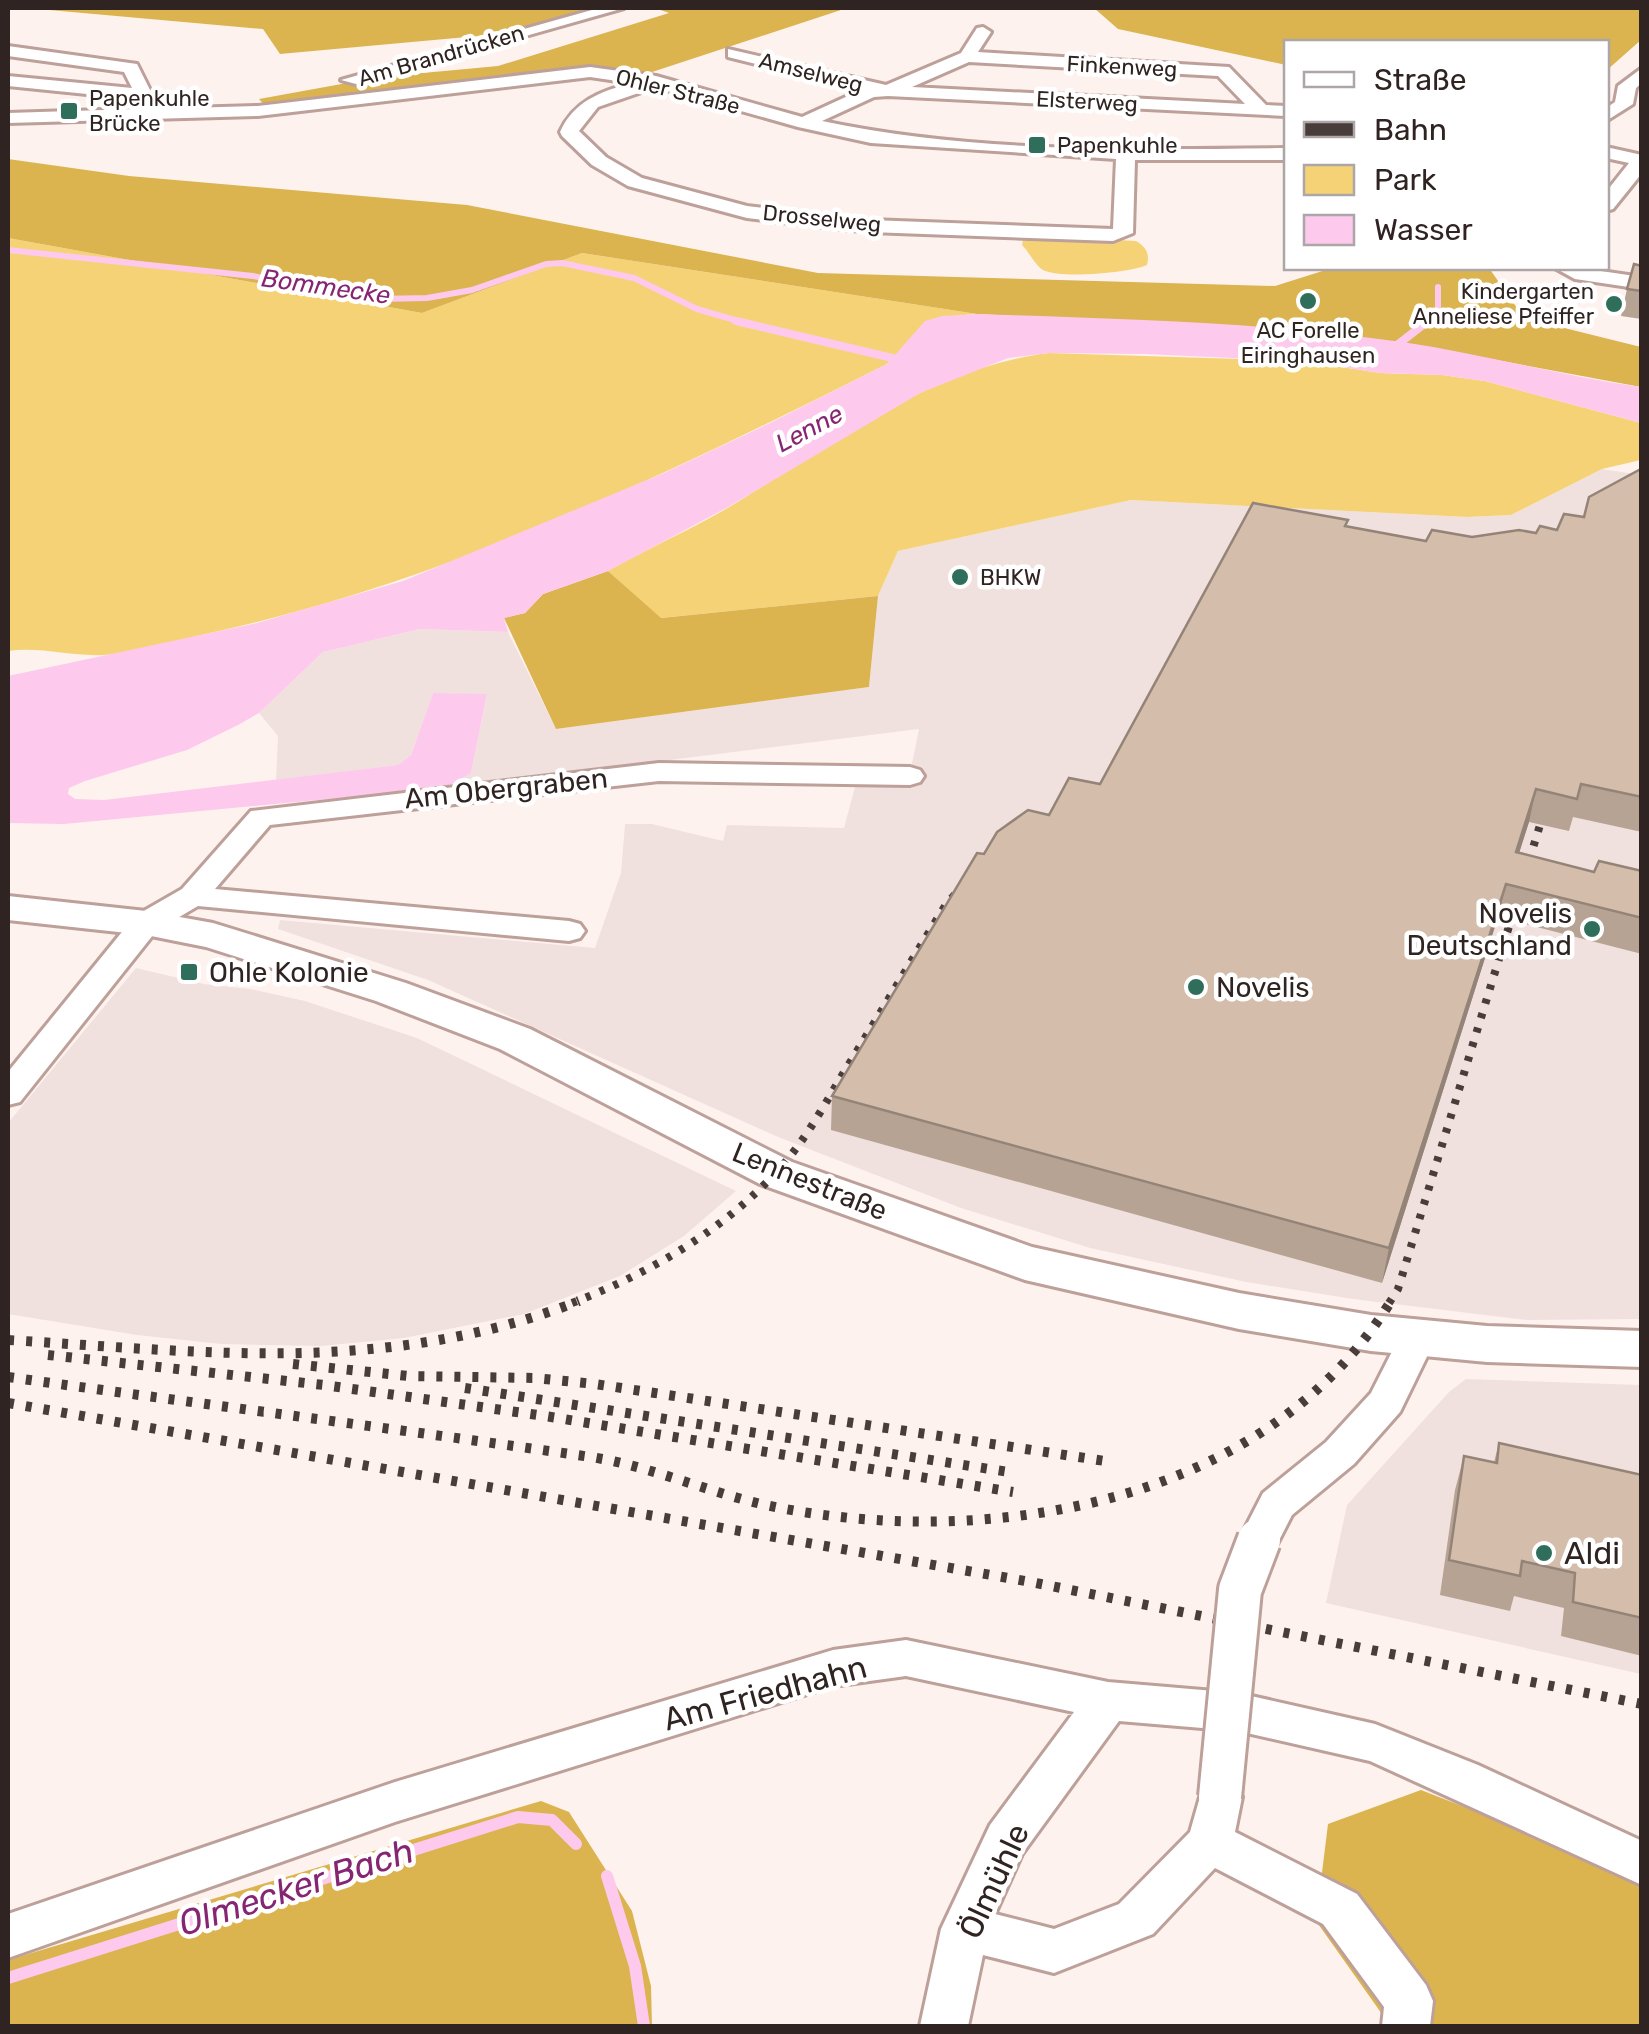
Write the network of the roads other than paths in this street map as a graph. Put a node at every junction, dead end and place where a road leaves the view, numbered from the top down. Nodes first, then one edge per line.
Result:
1 (616, 8) edge
2 (983, 32) dead end
3 (8, 51) edge
4 (734, 54) dead end
5 (967, 57) junction
6 (1642, 74) edge
7 (656, 80) junction
8 (8, 81) edge
9 (888, 91) junction
10 (145, 97) junction
11 (1261, 110) junction
12 (1284, 110) edge
13 (1609, 114) edge
14 (143, 117) junction
15 (8, 118) edge
16 (804, 124) junction
17 (1126, 153) junction
18 (1609, 153) edge
19 (1284, 154) edge
20 (1641, 161) edge
21 (1609, 200) edge
22 (1568, 270) edge
23 (1642, 283) edge
24 (910, 776) dead end
25 (193, 896) junction
26 (8, 908) edge
27 (146, 924) junction
28 (569, 931) dead end
29 (8, 1094) edge
30 (1417, 1338) junction
31 (1642, 1349) edge
32 (1108, 1701) junction
33 (1215, 1820) junction
34 (1642, 1864) edge
35 (966, 1930) junction
36 (8, 1936) edge
37 (944, 2026) edge
38 (1406, 2026) edge

1 - 10 street, Am Brandrücken
2 - 5 street
3 - 10 street
4 - 9 street, Amselweg
5 - 9 street, Amselweg
5 - 11 street, Finkenweg
6 - 13 street
7 - 14 street, Ohler Straße
7 - 16 street, Ohler Straße
7 - 17 street, Drosselweg
8 - 10 street, Am Brandrücken
9 - 11 street, Elsterweg
9 - 16 street, Amselweg
10 - 14 street
11 - 12 street, Elsterweg
14 - 15 street, Ohler Straße
16 - 17 street, Ohler Straße
17 - 19 street, Ohler Straße
18 - 20 street
20 - 21 street
22 - 23 street
24 - 25 street, Am Obergraben
25 - 27 street, Am Obergraben
25 - 28 street
26 - 27 main road, Lennestraße
27 - 29 street
27 - 30 main road, Lennestraße
30 - 31 main road, Lennestraße
30 - 33 street, bridge
32 - 34 street, Am Friedhahn
32 - 35 street, Ölmühle
32 - 36 street, Am Friedhahn
33 - 35 street
33 - 38 street
35 - 37 street, Ölmühle

